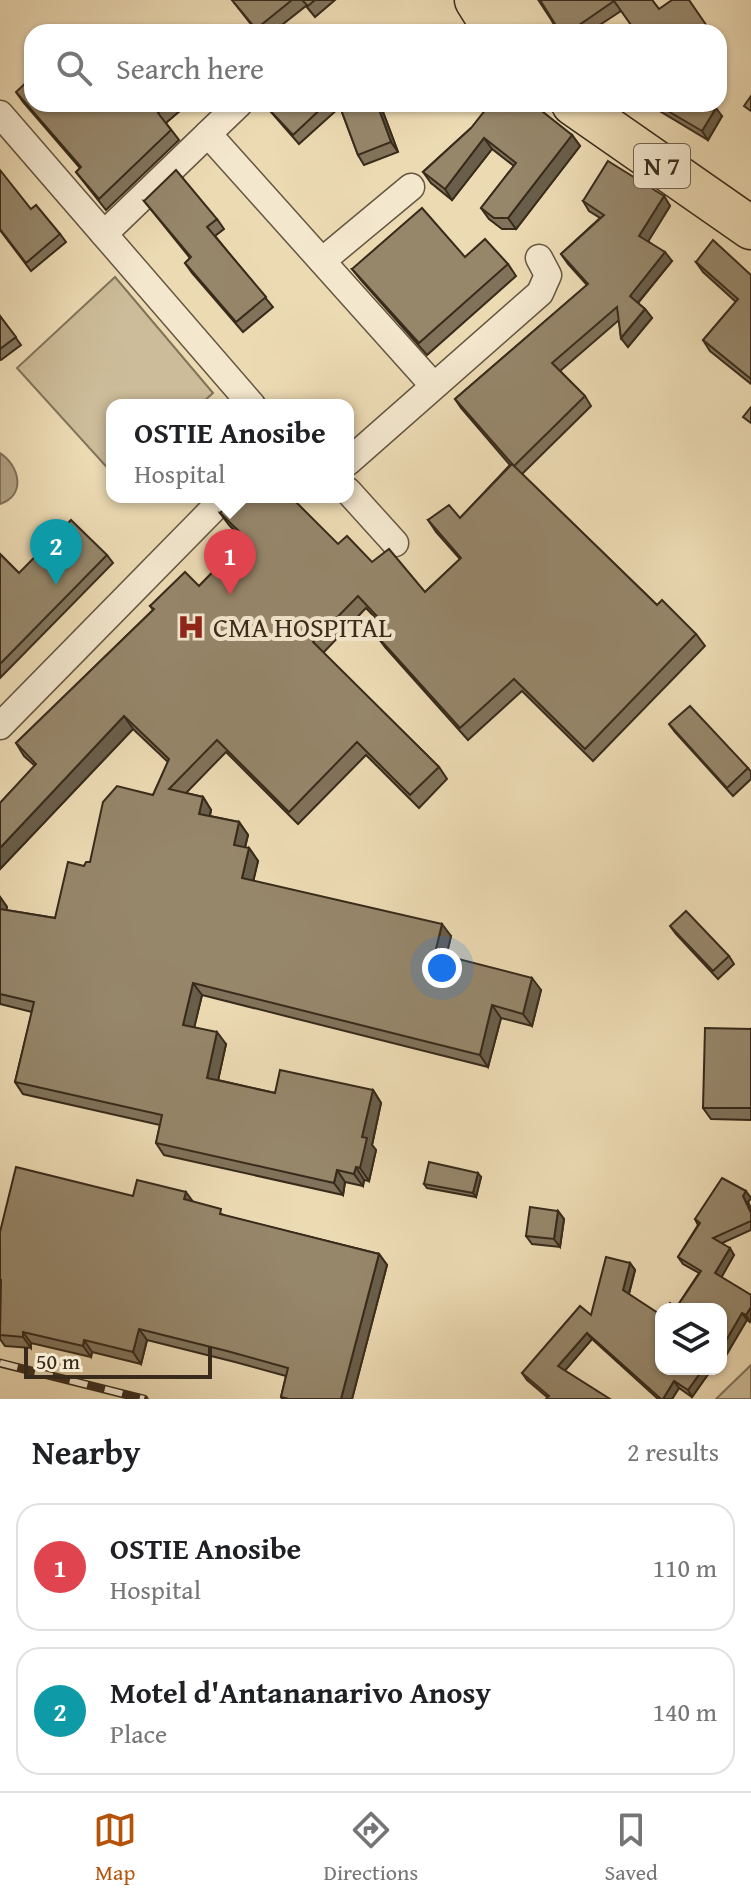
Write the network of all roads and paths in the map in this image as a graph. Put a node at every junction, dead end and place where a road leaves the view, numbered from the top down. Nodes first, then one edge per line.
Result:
1 (476, 0) edge
2 (512, 0) edge
3 (491, 24) edge
4 (528, 24) edge
5 (231, 112) edge
6 (584, 112) edge
7 (623, 112) edge
8 (0, 114) edge
9 (208, 134) junction
10 (411, 187) dead end
11 (751, 201) edge
12 (751, 228) edge
13 (104, 234) junction
14 (539, 258) dead end
15 (322, 261) junction
16 (433, 385) junction
17 (247, 399) edge
18 (354, 457) edge
19 (354, 498) edge
20 (219, 503) edge
21 (395, 543) dead end
22 (0, 726) edge

1 - 3 main road
2 - 4 main road
5 - 9 street
6 - 12 main road, N 7
7 - 11 main road, N 7
8 - 13 street
9 - 13 street
9 - 15 street
10 - 15 street
13 - 17 street
14 - 16 street
15 - 16 street
16 - 18 street
19 - 21 street
20 - 22 street

